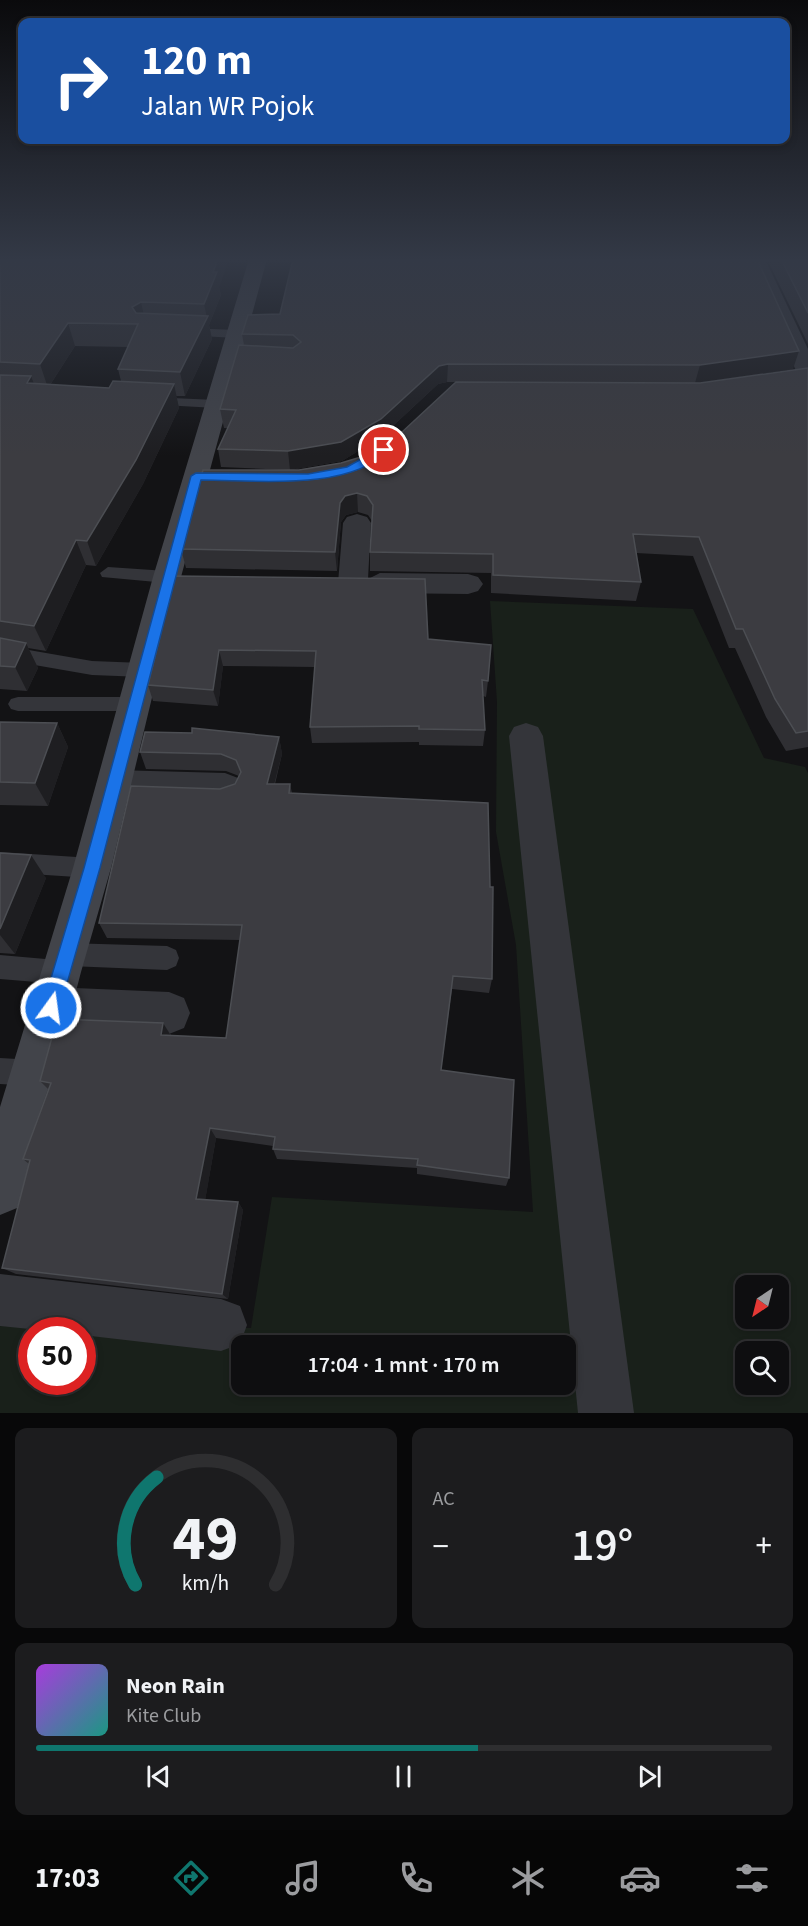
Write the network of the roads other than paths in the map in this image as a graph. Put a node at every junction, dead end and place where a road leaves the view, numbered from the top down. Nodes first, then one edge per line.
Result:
1 (244, 325) edge
2 (799, 331) edge
3 (168, 332) edge
4 (238, 350) junction
5 (801, 376) edge
6 (134, 400) edge
7 (216, 404) junction
8 (357, 523) dead end
9 (108, 573) dead end
10 (177, 580) junction
11 (468, 584) dead end
12 (0, 652) edge
13 (144, 670) junction
14 (18, 704) dead end
15 (135, 704) junction
16 (526, 736) dead end
17 (114, 785) junction
18 (225, 788) edge
19 (0, 861) edge
20 (92, 868) junction
21 (167, 958) dead end
22 (0, 967) edge
23 (59, 978) junction
24 (169, 1013) dead end
25 (0, 1071) edge
26 (34, 1073) junction
27 (0, 1191) edge
28 (0, 1300) edge
29 (221, 1325) dead end
30 (606, 1413) edge

1 - 4 main road
2 - 5 street
3 - 4 lane
4 - 7 main road
6 - 7 lane
7 - 10 main road
8 - 11 street
9 - 10 lane
10 - 13 main road
12 - 13 lane
13 - 15 main road
14 - 15 lane
15 - 17 main road
16 - 30 street
17 - 18 street
17 - 20 main road
19 - 20 lane
20 - 23 main road
21 - 23 lane
22 - 23 lane
23 - 24 street
23 - 26 main road
25 - 26 lane
26 - 27 main road
28 - 29 street

